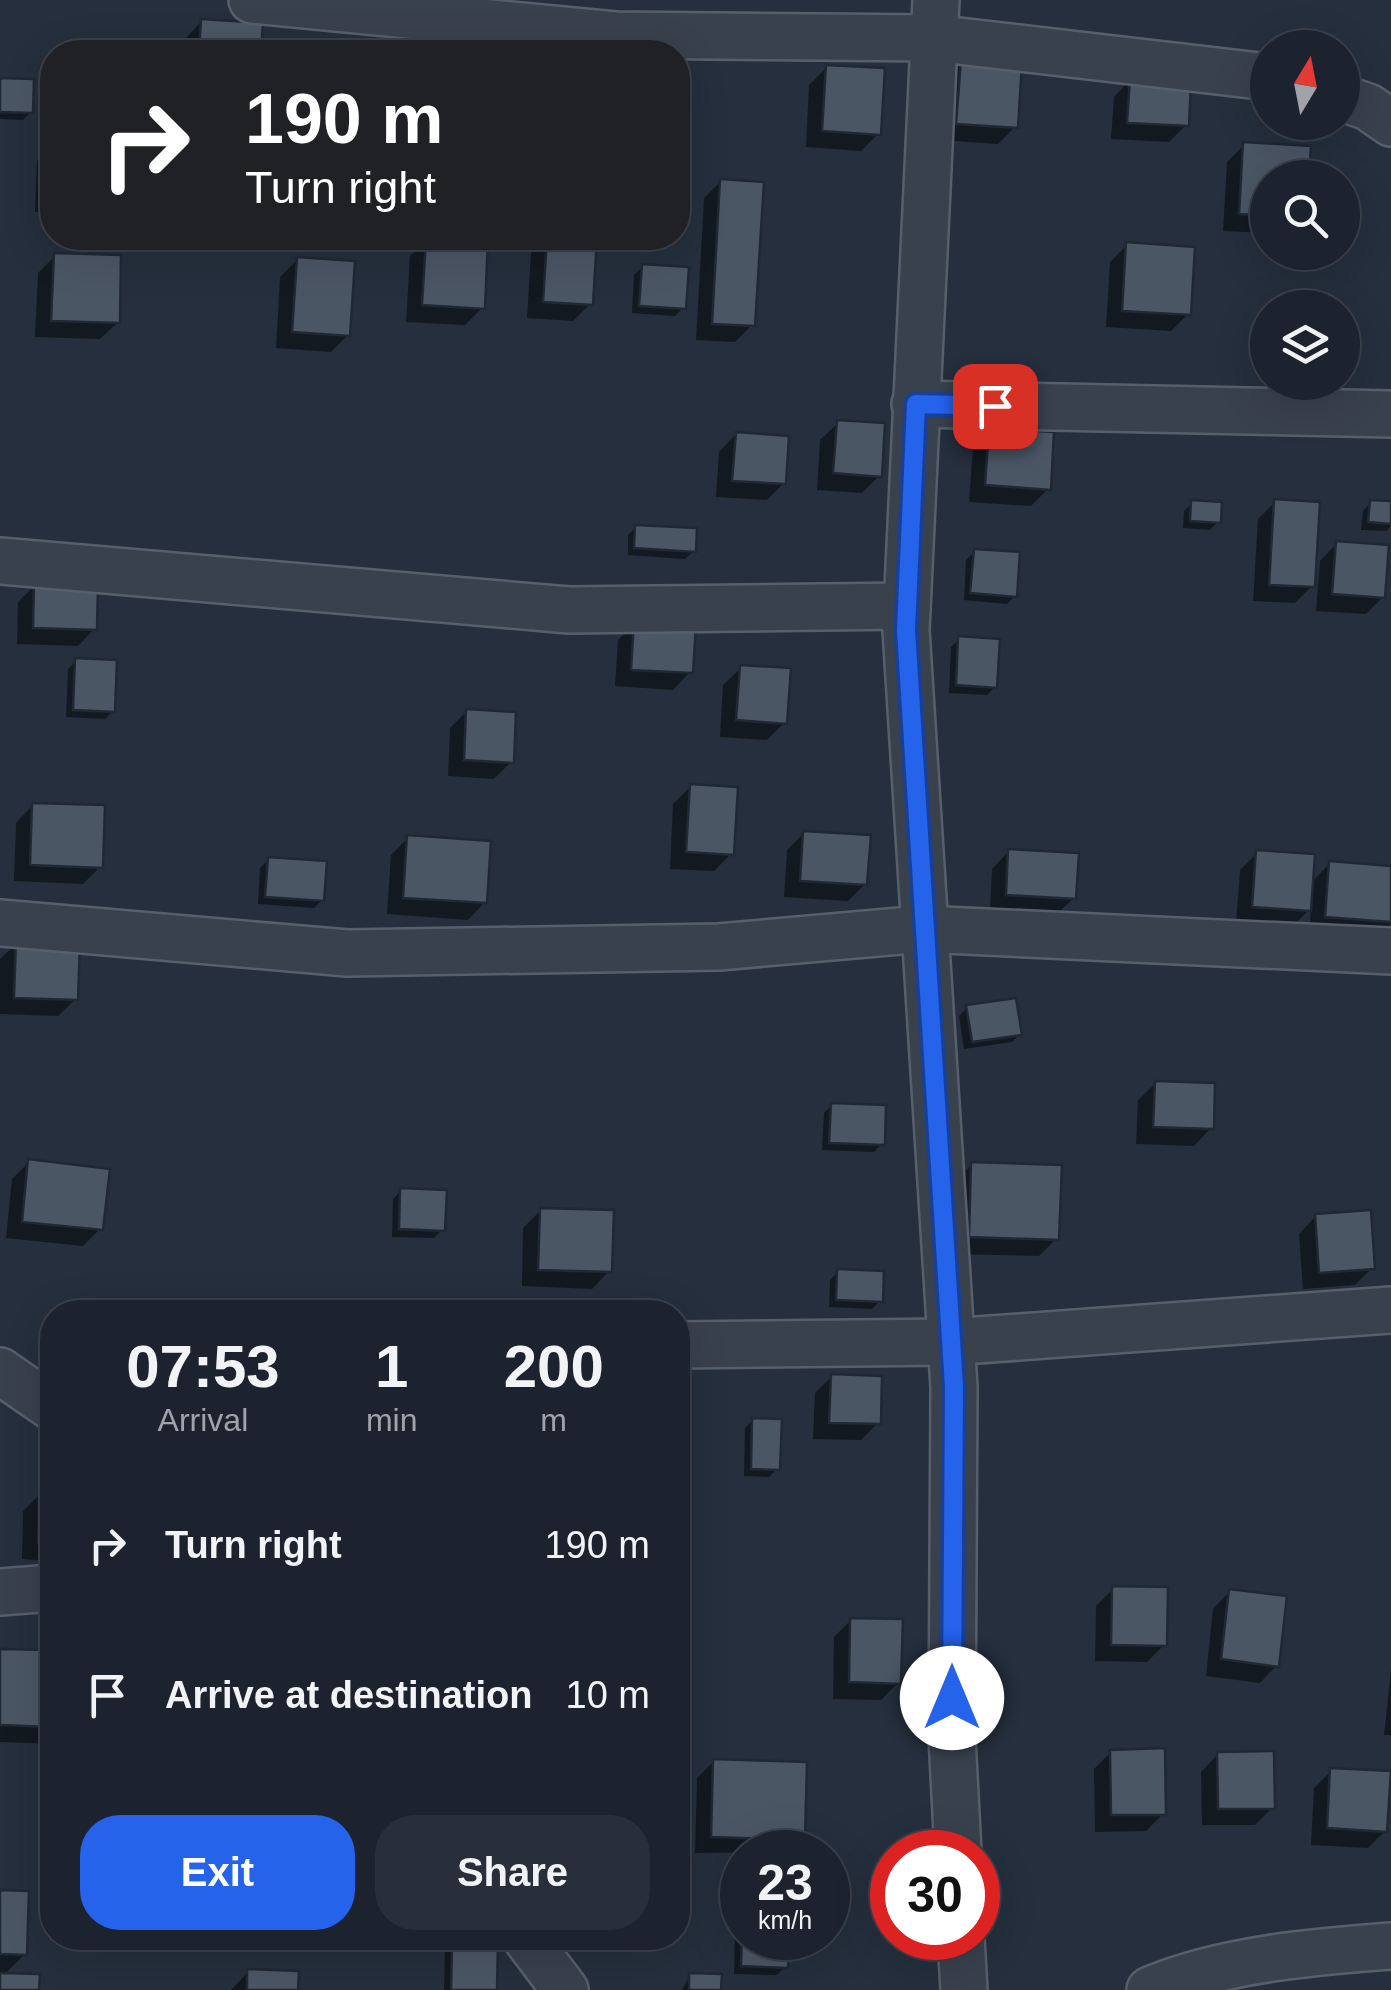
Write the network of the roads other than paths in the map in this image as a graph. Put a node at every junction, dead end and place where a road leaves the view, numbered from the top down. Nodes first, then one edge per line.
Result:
1 (252, 0) edge
2 (934, 19) edge
3 (1250, 74) edge
4 (1360, 104) edge
5 (1391, 124) edge
6 (916, 404) junction
7 (1391, 414) edge
8 (0, 561) edge
9 (908, 606) junction
10 (0, 923) edge
11 (924, 929) junction
12 (1391, 951) edge
13 (1391, 1310) edge
14 (950, 1342) junction
15 (690, 1344) edge
16 (0, 1371) edge
17 (40, 1399) edge
18 (40, 1589) edge
19 (0, 1592) edge
20 (957, 1830) edge
21 (1391, 1946) edge
22 (535, 1950) edge
23 (963, 1960) edge
24 (565, 1990) edge
25 (964, 1990) edge
26 (1150, 1990) edge

1 - 2 street
2 - 3 street
2 - 6 street
4 - 5 street
6 - 7 street
6 - 9 street
8 - 9 street
9 - 11 street
10 - 11 street
11 - 12 street
11 - 14 street
13 - 14 street
14 - 15 street
14 - 20 street
16 - 17 street
18 - 19 street
21 - 26 street
22 - 24 street
23 - 25 street

